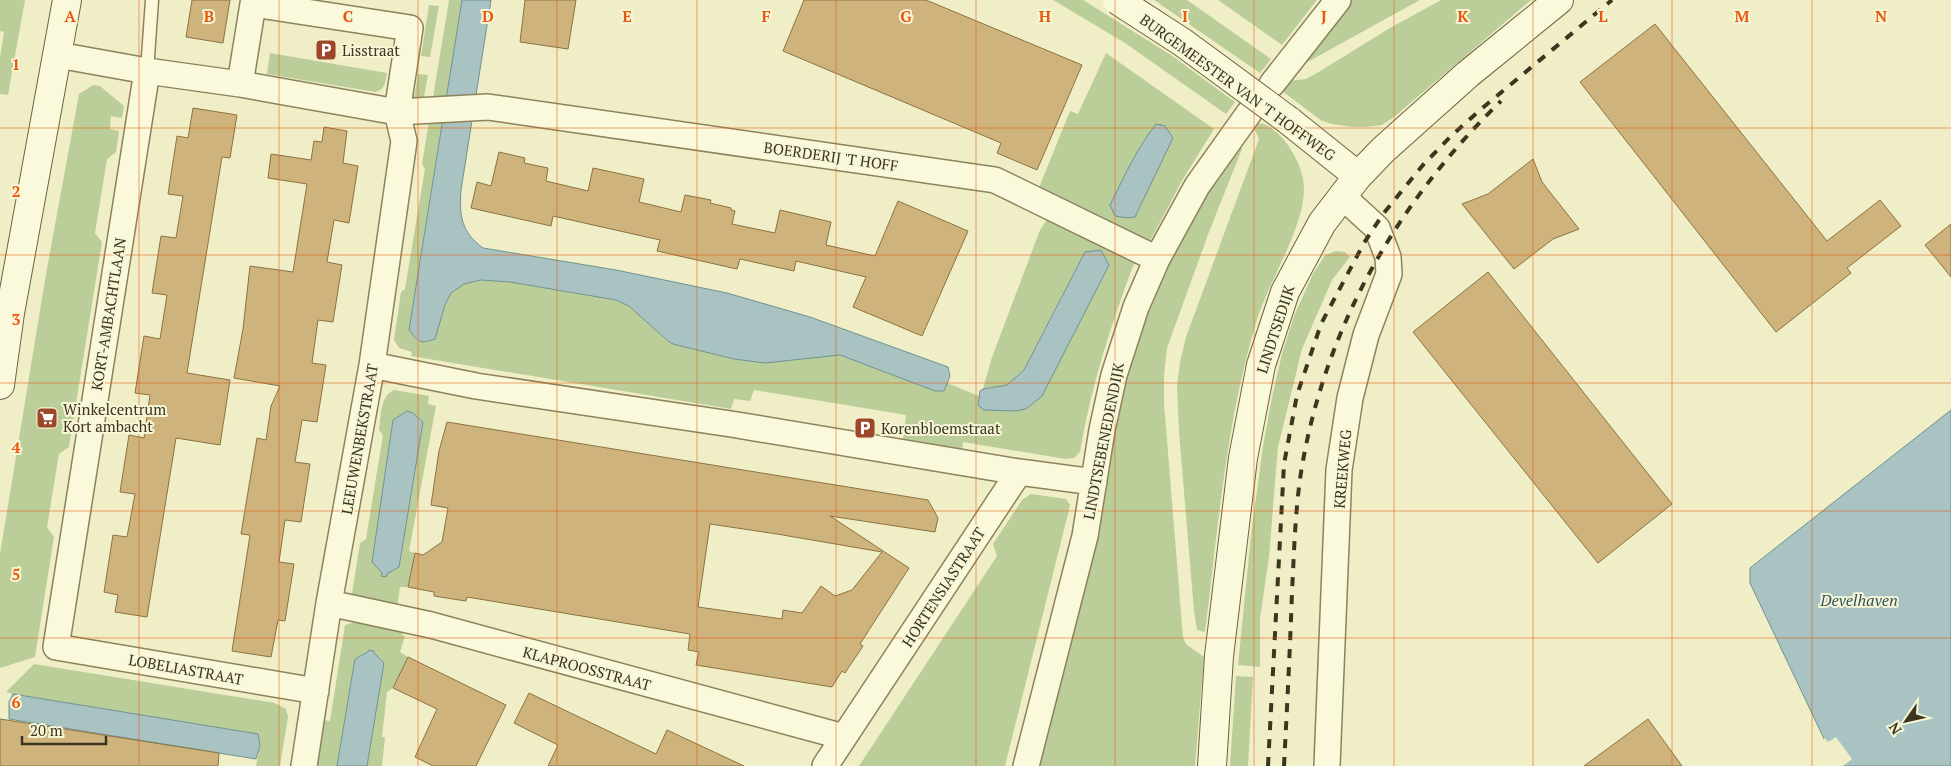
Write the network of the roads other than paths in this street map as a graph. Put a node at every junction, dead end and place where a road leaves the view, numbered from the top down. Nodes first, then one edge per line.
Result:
1 (67, 0) edge
2 (152, 0) edge
3 (1117, 0) edge
4 (1338, 0) edge
5 (1559, 0) edge
6 (58, 56) junction
7 (146, 71) junction
8 (240, 84) junction
9 (1272, 84) dead end
10 (397, 112) junction
11 (1249, 113) dead end
12 (1350, 186) junction
13 (1157, 259) junction
14 (5, 312) edge
15 (372, 365) junction
16 (0, 385) edge
17 (1019, 472) junction
18 (1094, 482) junction
19 (329, 603) junction
20 (56, 646) joint
21 (316, 691) junction
22 (844, 737) junction
23 (304, 766) edge
24 (824, 766) edge
25 (1026, 766) edge
26 (1212, 766) edge
27 (1327, 766) edge

1 - 6 main road
2 - 7 lane
3 - 12 main road, BURGEMEESTER VAN 'T HOFFWEG, bridge
4 - 9 street
5 - 12 main road, LINDTSEDIJK
6 - 7 street
6 - 14 main road
7 - 8 street
7 - 20 street, KORT-AMBACHTLAAN
8 - 10 street
8 - 10 street
10 - 13 street, BOERDERIJ 'T HOFF
10 - 15 street, LEEUWENBEKSTRAAT
11 - 13 street, LINDTSEBENEDENDIJK
12 - 26 main road, LINDTSEDIJK
12 - 27 street, KREEKWEG
13 - 18 street, LINDTSEBENEDENDIJK
14 - 16 main road
15 - 17 street
15 - 19 street, LEEUWENBEKSTRAAT
17 - 18 street
17 - 22 street, HORTENSIASTRAAT
18 - 25 street, LINDTSEBENEDENDIJK
19 - 21 street, LEEUWENBEKSTRAAT
19 - 22 street, KLAPROOSSTRAAT
20 - 21 street, LOBELIASTRAAT
21 - 23 street, LEEUWENBEKSTRAAT
22 - 24 street, HORTENSIASTRAAT

